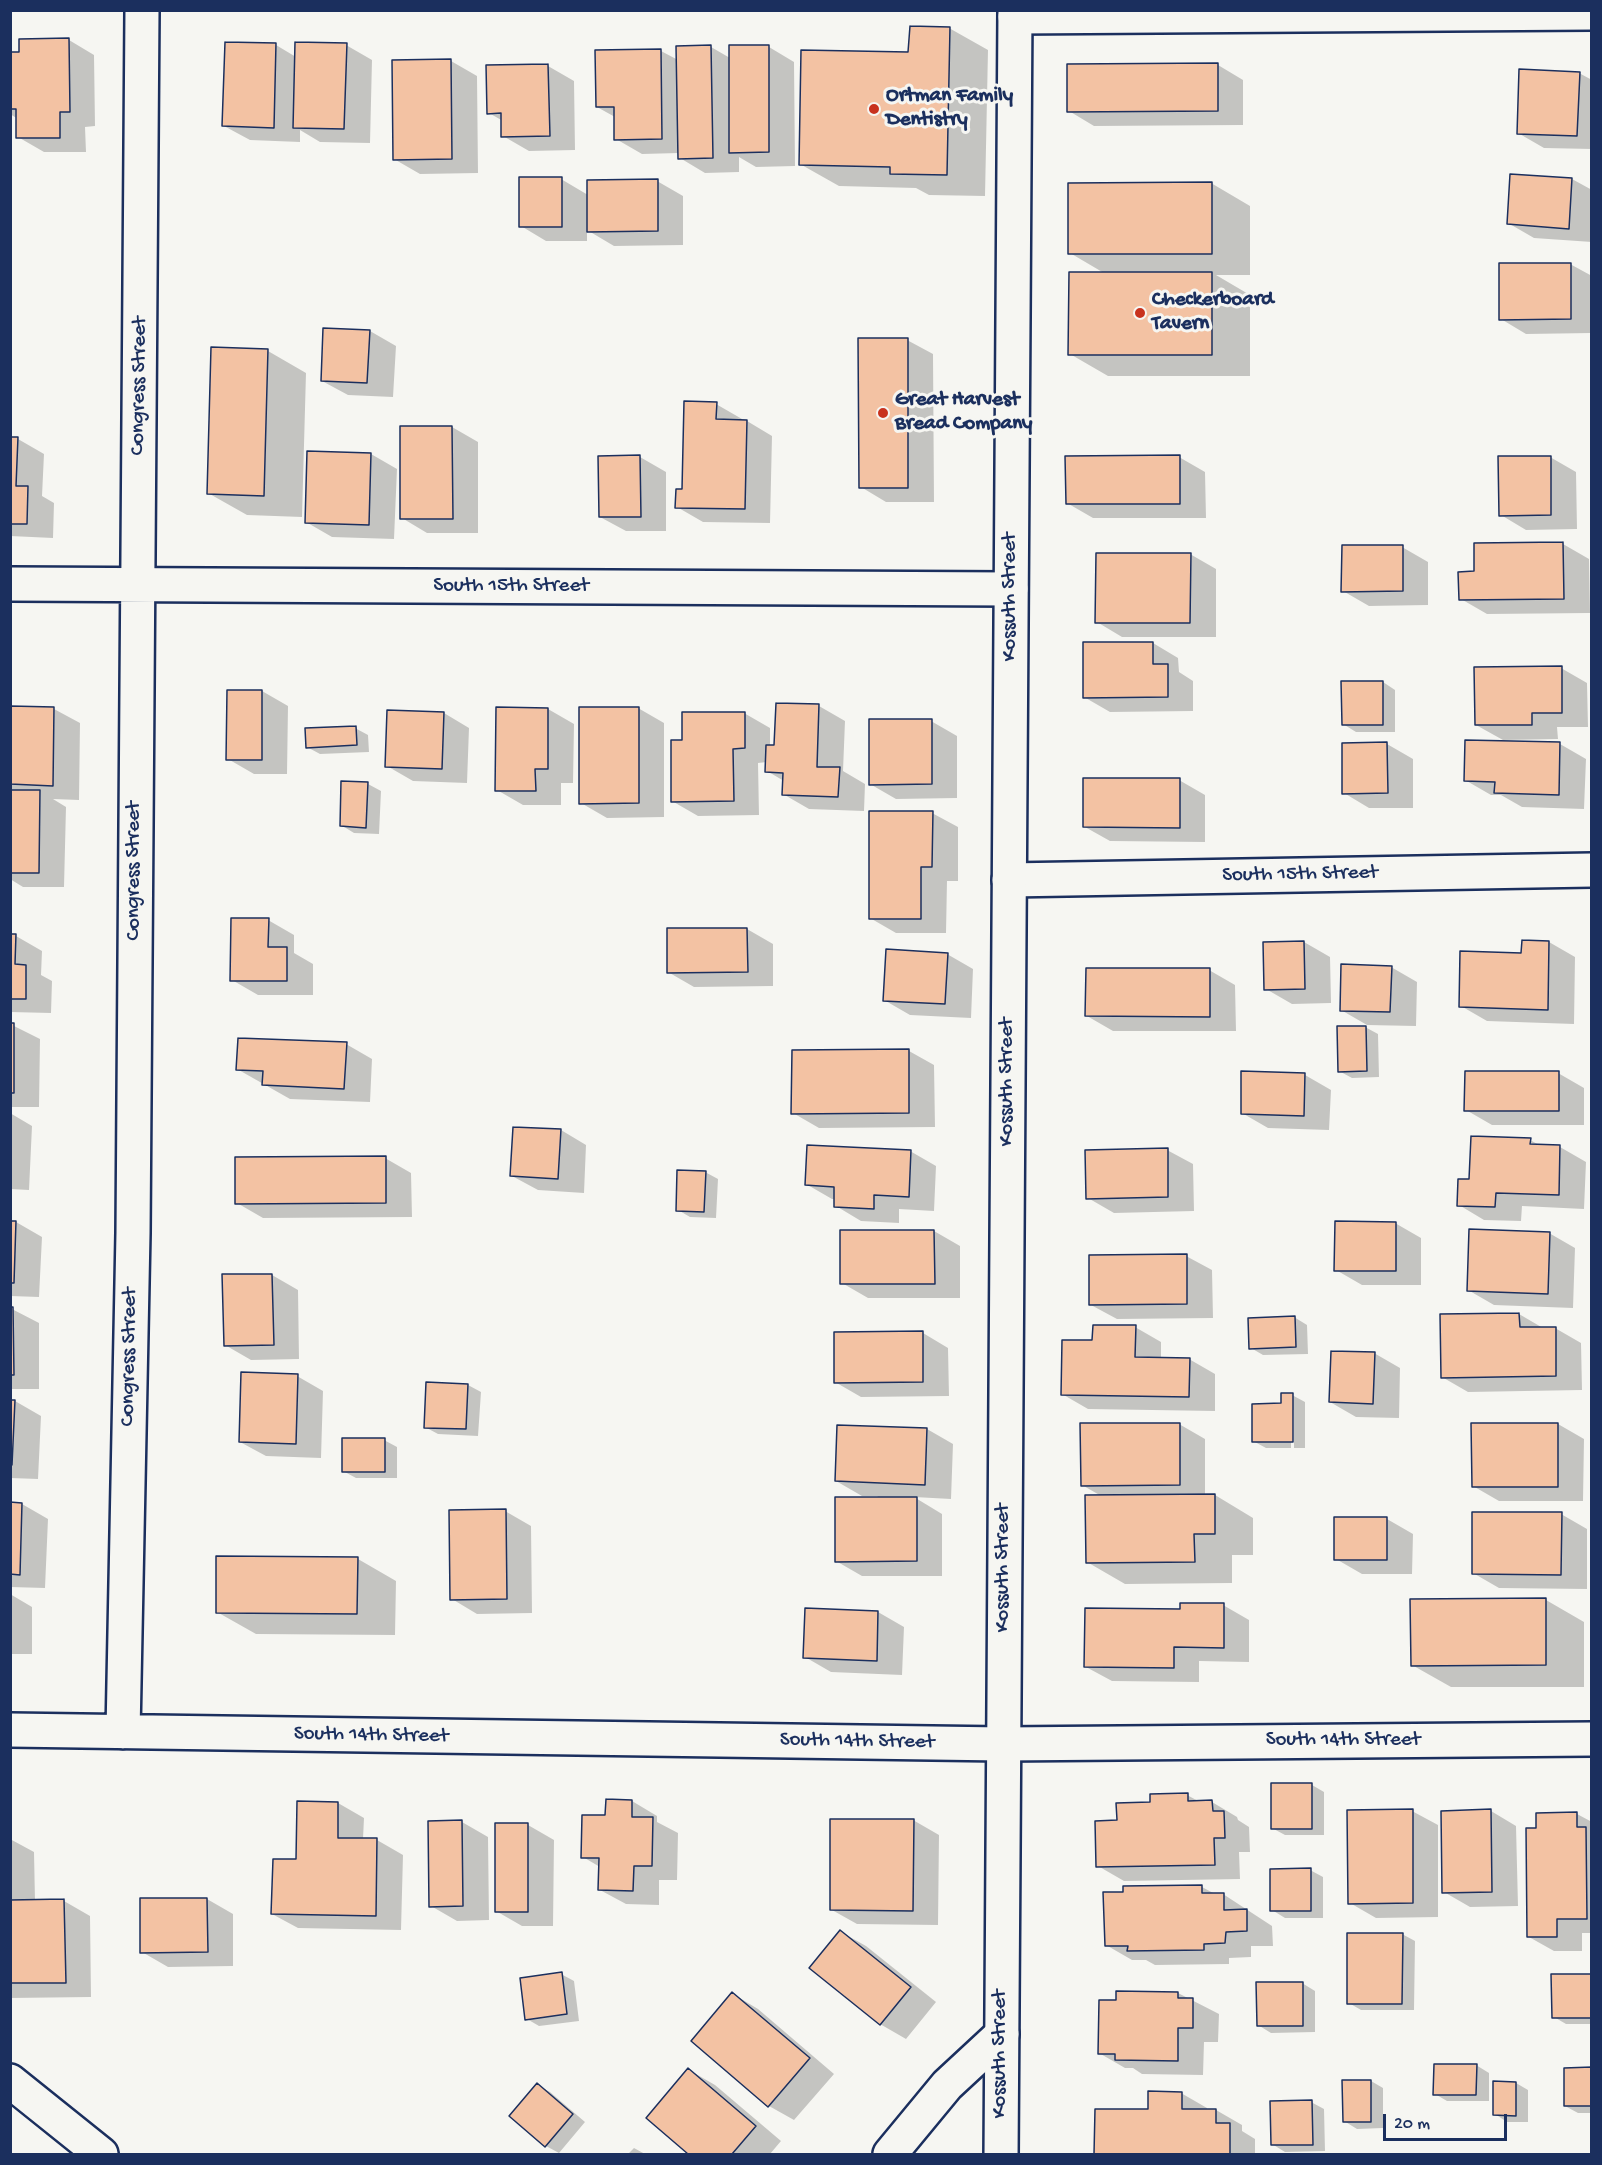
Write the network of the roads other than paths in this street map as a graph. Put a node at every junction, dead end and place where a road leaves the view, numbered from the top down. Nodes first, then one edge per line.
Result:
1 (142, 10) edge
2 (1592, 13) edge
3 (1015, 14) edge
4 (10, 584) edge
5 (137, 585) junction
6 (1011, 589) junction
7 (1592, 870) edge
8 (1009, 880) junction
9 (10, 1730) edge
10 (123, 1732) junction
11 (1592, 1738) edge
12 (1003, 1743) junction
13 (1002, 2034) junction
14 (10, 2081) edge
15 (101, 2154) edge
16 (890, 2154) edge
17 (1001, 2154) edge

1 - 5 street, Congress Street
2 - 3 street
3 - 6 street, Kossuth Street
4 - 5 street, South 15th Street
5 - 6 street, South 15th Street
5 - 10 street, Congress Street
6 - 8 street, Kossuth Street
7 - 8 street, South 15th Street
8 - 12 street, Kossuth Street
9 - 10 street, South 14th Street
10 - 12 street, South 14th Street
11 - 12 street, South 14th Street
12 - 13 street, Kossuth Street
13 - 16 street
13 - 17 street, Kossuth Street
14 - 15 street

